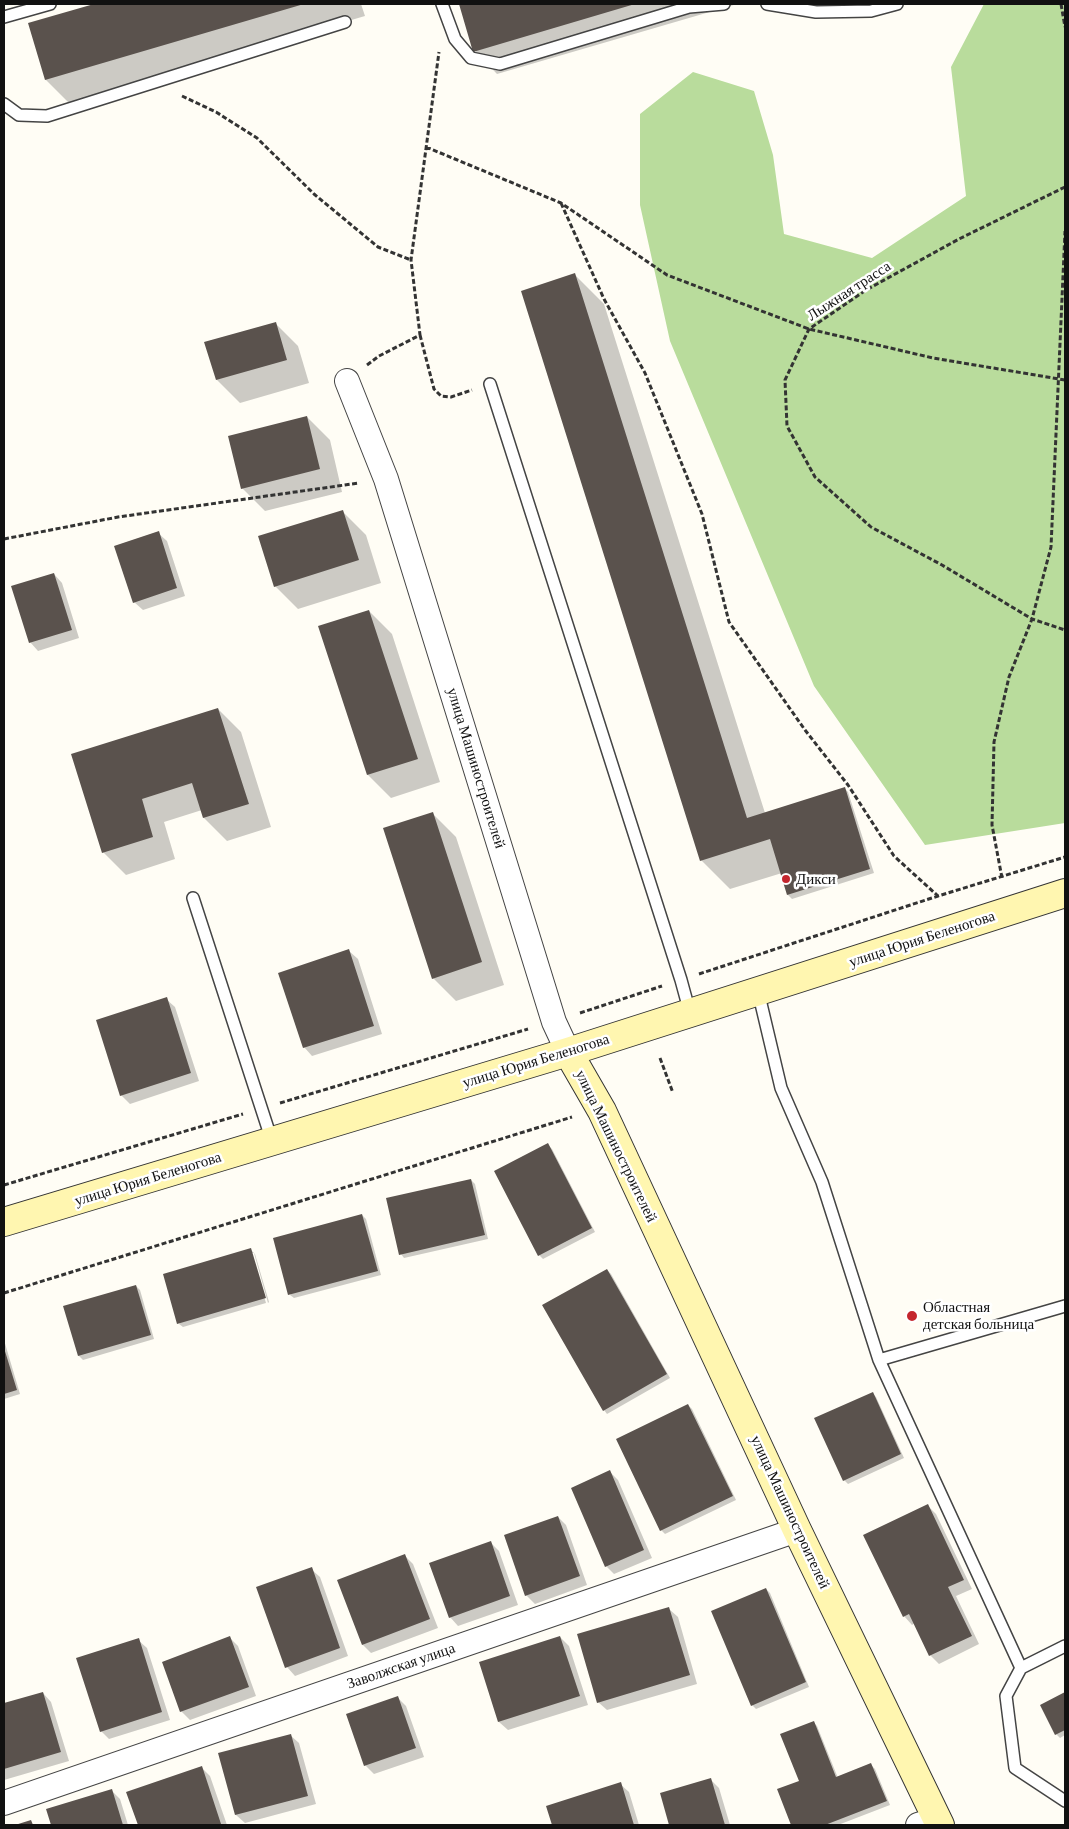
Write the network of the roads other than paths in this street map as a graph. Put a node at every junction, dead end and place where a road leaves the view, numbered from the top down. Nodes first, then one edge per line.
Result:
1 (50, 4) edge
2 (724, 4) edge
3 (767, 4) edge
4 (898, 4) edge
5 (443, 8) edge
6 (4, 17) edge
7 (345, 22) dead end
8 (4, 104) edge
9 (347, 381) road end
10 (490, 384) road end
11 (1065, 893) edge
12 (194, 898) dead end
13 (758, 991) junction
14 (690, 1013) junction
15 (568, 1052) junction
16 (272, 1141) junction
17 (4, 1222) edge
18 (1065, 1306) edge
19 (879, 1360) junction
20 (797, 1530) junction
21 (1065, 1646) edge
22 (1021, 1668) junction
23 (1065, 1801) edge
24 (4, 1803) edge
25 (932, 1823) edge

1 - 6 lane
2 - 5 lane
3 - 4 lane
7 - 8 lane
9 - 15 street, улица Машиностроителей
10 - 14 lane
11 - 13 main road, улица Юрия Беленогова
12 - 16 lane
13 - 14 main road, улица Юрия Беленогова
13 - 19 lane
14 - 15 main road, улица Юрия Беленогова
15 - 16 main road, улица Юрия Беленогова
15 - 20 main road, улица Машиностроителей
16 - 17 main road, улица Юрия Беленогова
18 - 19 lane
19 - 22 lane
20 - 24 street, Заволжская улица
20 - 25 main road, улица Машиностроителей
21 - 22 lane
22 - 23 lane

